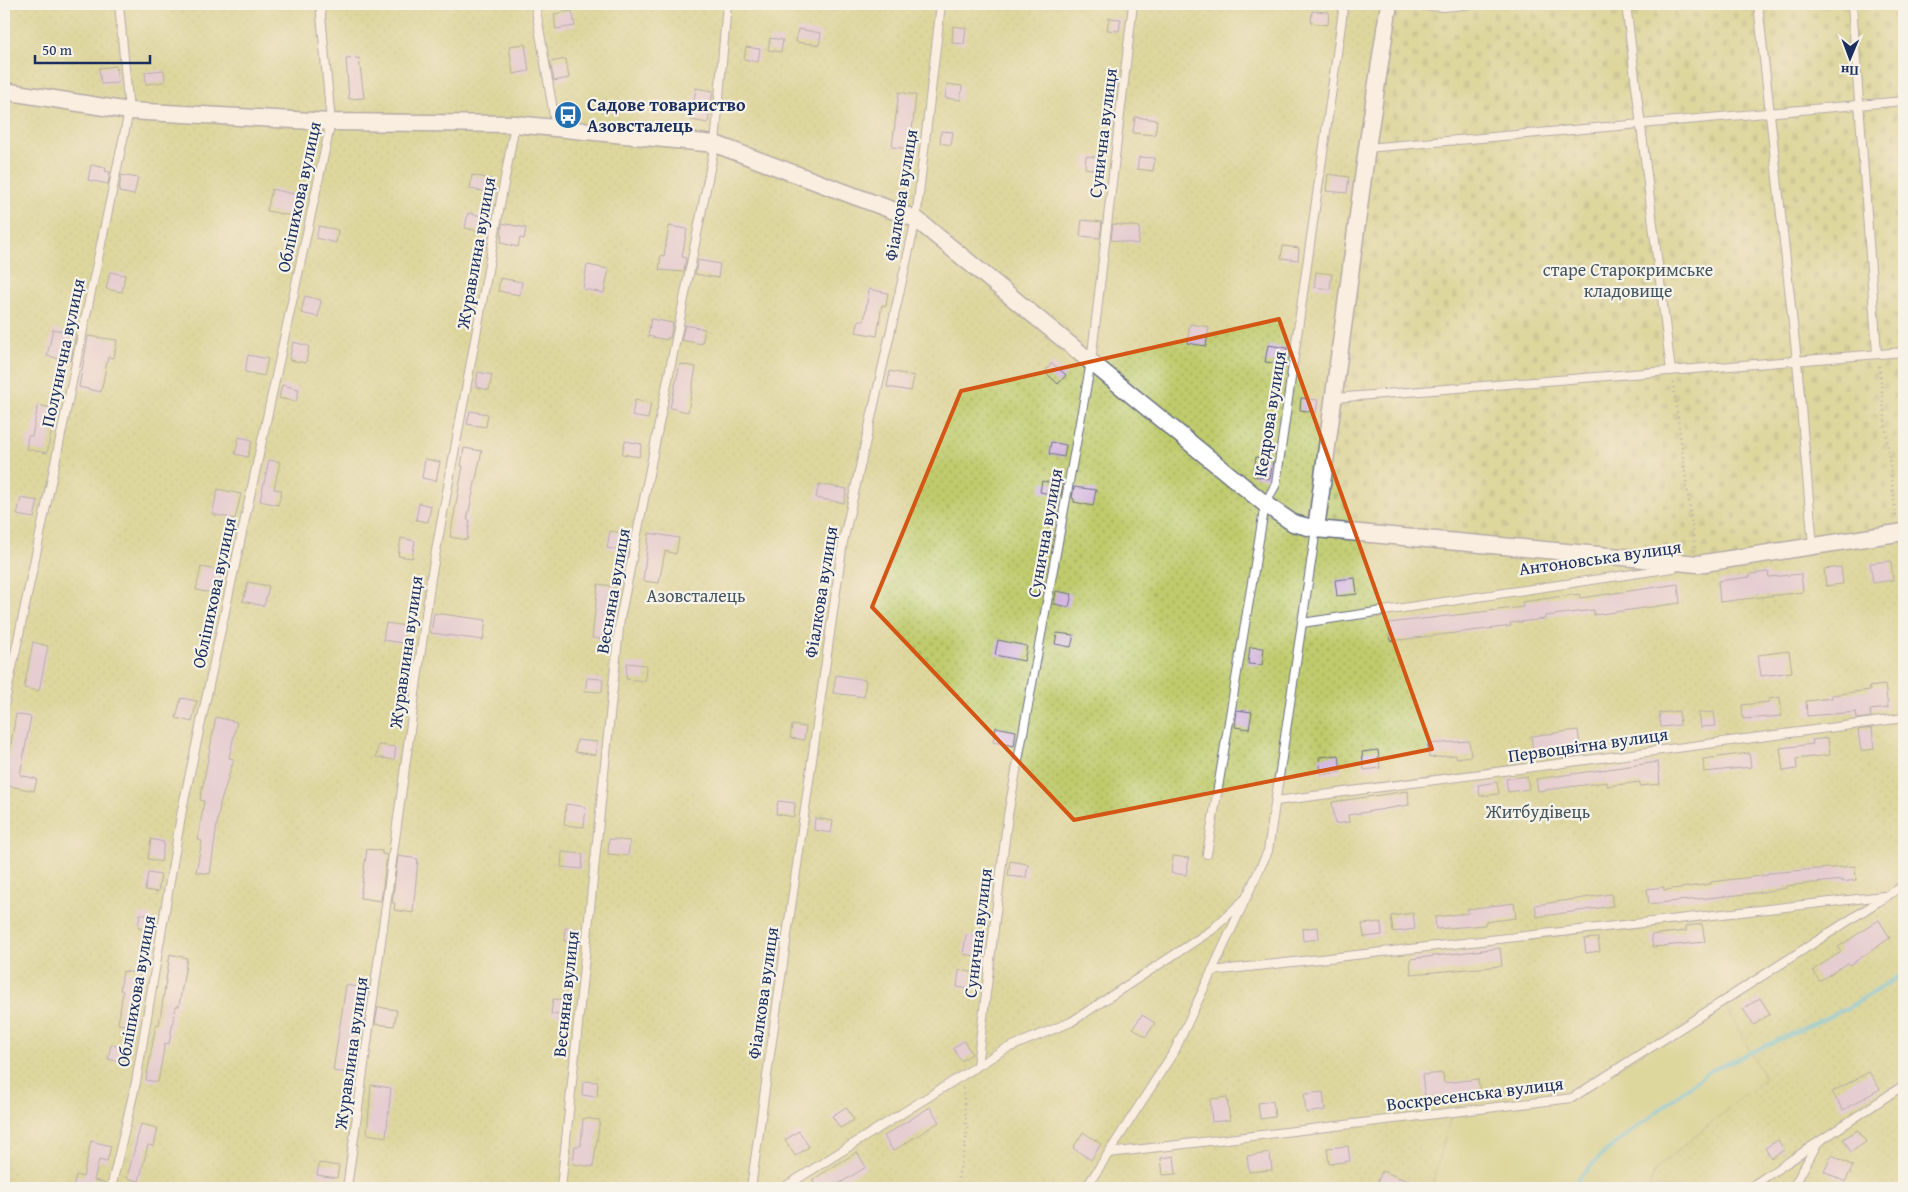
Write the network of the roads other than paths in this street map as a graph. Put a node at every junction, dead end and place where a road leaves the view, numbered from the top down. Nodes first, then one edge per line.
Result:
1 (119, 4) edge
2 (320, 4) edge
3 (535, 4) edge
4 (728, 4) edge
5 (941, 4) edge
6 (1133, 4) edge
7 (1344, 4) edge
8 (1389, 4) edge
9 (1397, 4) edge
10 (1475, 4) edge
11 (1626, 4) edge
12 (1758, 4) edge
13 (1852, 4) edge
14 (4, 91) edge
15 (1904, 102) edge
16 (1859, 105) junction
17 (130, 111) junction
18 (1771, 113) junction
19 (331, 122) junction
20 (515, 124) junction
21 (1642, 124) junction
22 (556, 128) junction
23 (714, 144) junction
24 (1367, 148) junction
25 (916, 219) junction
26 (1904, 352) edge
27 (1878, 354) junction
28 (1797, 361) junction
29 (1091, 362) junction
30 (1672, 371) junction
31 (1334, 398) junction
32 (1265, 504) junction
33 (1316, 529) junction
34 (1901, 532) edge
35 (1813, 546) junction
36 (1698, 564) junction
37 (1302, 623) junction
38 (4, 706) edge
39 (1904, 718) edge
40 (1276, 801) junction
41 (1207, 854) dead end
42 (1904, 885) edge
43 (1248, 895) junction
44 (1887, 896) junction
45 (1212, 971) junction
46 (977, 1066) junction
47 (1904, 1085) edge
48 (1818, 1143) junction
49 (1109, 1153) junction
50 (111, 1188) edge
51 (347, 1188) edge
52 (561, 1188) edge
53 (750, 1188) edge
54 (783, 1188) edge
55 (1086, 1188) edge
56 (1749, 1188) edge
57 (1794, 1188) edge

1 - 17 lane, Полунична вулиця
2 - 19 lane, Обліпихова вулиця
3 - 22 lane
4 - 23 lane, Весняна вулиця
5 - 25 lane, Фіалкова вулиця
6 - 29 lane, Сунична вулиця
7 - 32 lane, Кедрова вулиця
8 - 24 street
9 - 10 lane
11 - 21 lane
12 - 18 lane
13 - 16 lane
14 - 17 street
15 - 16 lane
16 - 18 lane
16 - 27 lane
17 - 19 street
17 - 38 lane, Полунична вулиця
18 - 21 lane
18 - 28 lane
19 - 20 street
19 - 50 lane, Обліпихова вулиця
20 - 22 street
20 - 51 lane, Журавлина вулиця
21 - 24 lane
21 - 30 lane
22 - 23 street
23 - 25 street
23 - 52 lane, Весняна вулиця
24 - 31 street
25 - 29 street
25 - 53 lane, Фіалкова вулиця
26 - 27 lane
27 - 28 lane
28 - 30 lane
28 - 35 lane
29 - 32 street
29 - 46 lane, Сунична вулиця
30 - 31 lane
31 - 33 street
32 - 33 street
32 - 41 lane, Кедрова вулиця
33 - 36 street
33 - 37 lane
34 - 35 street, Антоновська вулиця
35 - 36 street, Антоновська вулиця
36 - 37 lane, Антоновська вулиця
37 - 40 lane
39 - 40 lane, Первоцвітна вулиця
40 - 43 lane
42 - 44 lane, Воскресенська вулиця
43 - 45 lane
43 - 46 lane
44 - 45 lane
44 - 49 lane, Воскресенська вулиця
45 - 49 lane
46 - 54 lane
47 - 48 lane
48 - 56 lane
48 - 57 lane
49 - 55 lane

